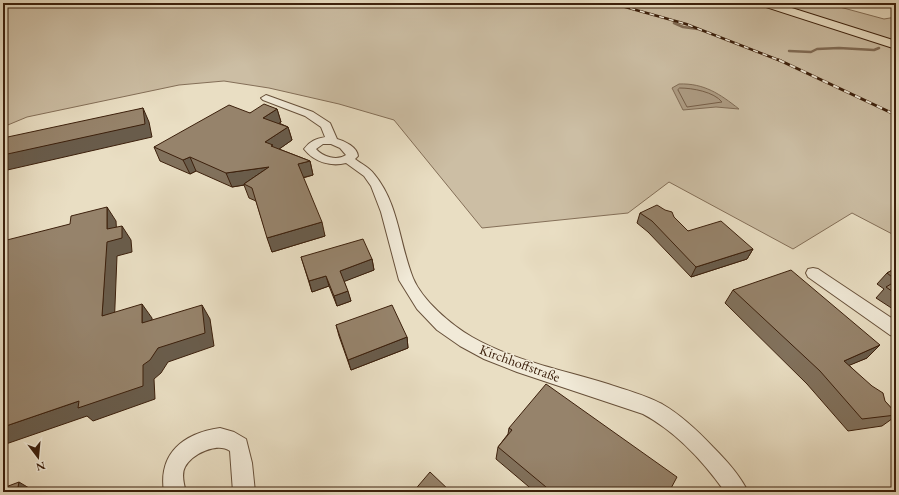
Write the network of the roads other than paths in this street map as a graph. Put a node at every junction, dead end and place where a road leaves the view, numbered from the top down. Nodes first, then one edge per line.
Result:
1 (764, 3) edge
2 (896, 45) edge
3 (266, 98) dead end
4 (332, 140) junction
5 (348, 159) junction
6 (813, 273) dead end
7 (896, 330) edge
8 (175, 492) edge
9 (244, 492) edge
10 (737, 492) edge

1 - 2 main road
3 - 4 street
4 - 5 street
4 - 5 street
5 - 10 street, Kirchhoffstraße
6 - 7 street
8 - 9 street

